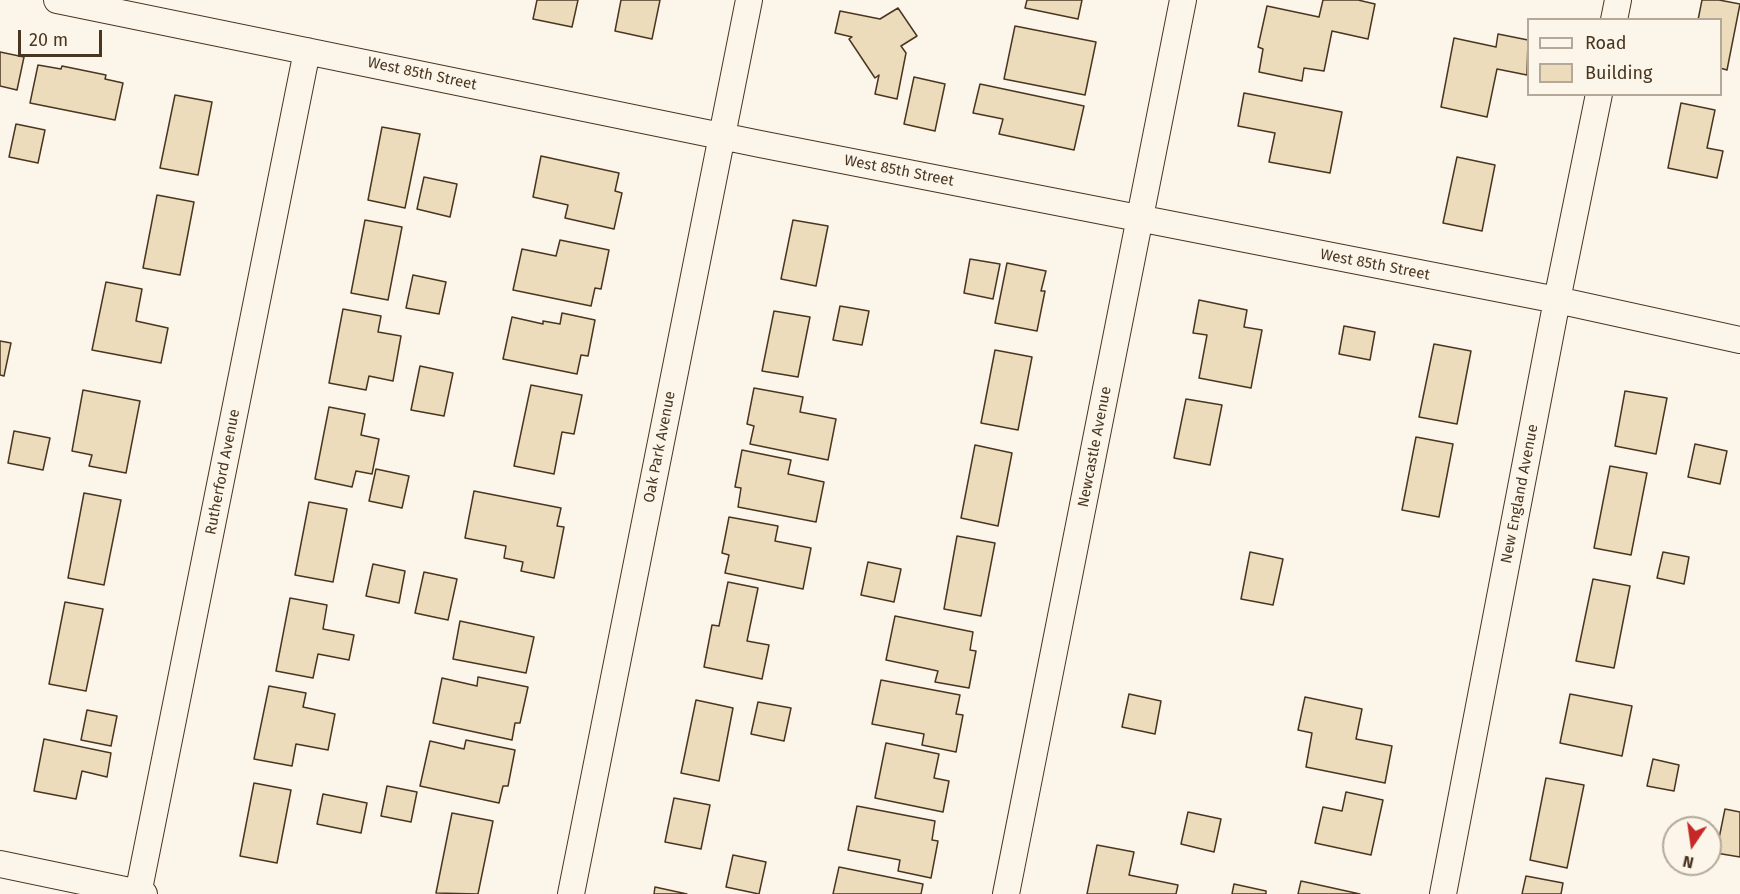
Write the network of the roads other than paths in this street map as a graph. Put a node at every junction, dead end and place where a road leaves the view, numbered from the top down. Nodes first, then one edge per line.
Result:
1 (57, 0) edge
2 (749, 0) edge
3 (1183, 0) edge
4 (1618, 0) edge
5 (1614, 18) edge
6 (307, 51) junction
7 (1599, 96) edge
8 (723, 135) junction
9 (1140, 219) junction
10 (1557, 300) junction
11 (1740, 340) edge
12 (0, 864) edge
13 (140, 894) edge
14 (571, 894) edge
15 (1006, 894) edge
16 (1443, 894) edge

1 - 6 street, West 85th Street
2 - 8 street, Oak Park Avenue
3 - 9 street, Newcastle Avenue
4 - 5 street
6 - 8 street, West 85th Street
6 - 13 street, Rutherford Avenue
7 - 10 street, New England Avenue
8 - 9 street, West 85th Street
8 - 14 street, Oak Park Avenue
9 - 10 street, West 85th Street
9 - 15 street, Newcastle Avenue
10 - 11 street, West 85th Street
10 - 16 street, New England Avenue
12 - 13 street

